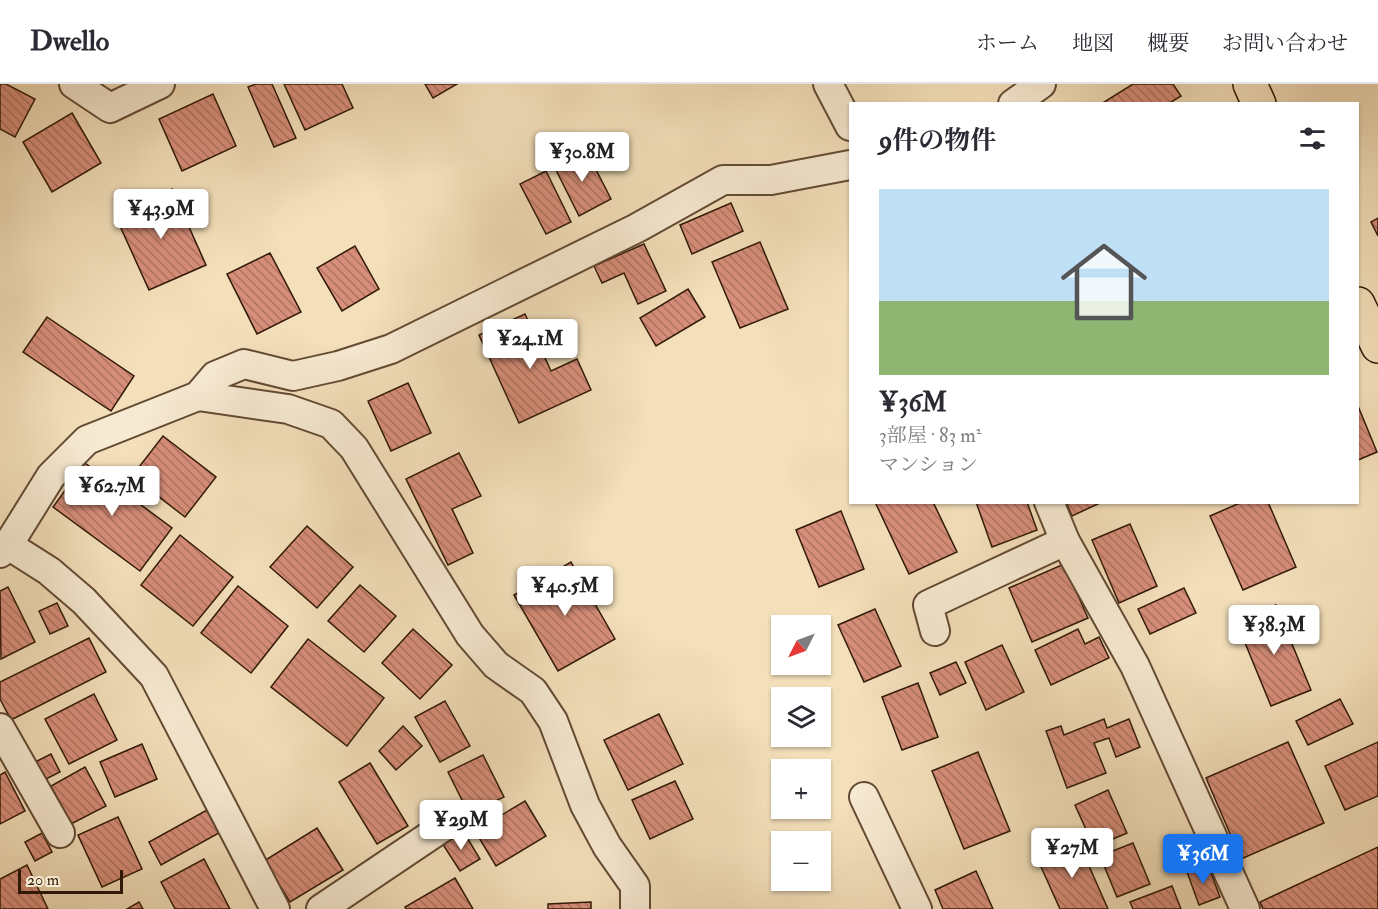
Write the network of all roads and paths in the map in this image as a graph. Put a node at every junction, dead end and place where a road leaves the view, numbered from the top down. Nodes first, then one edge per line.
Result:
1 (74, 84) edge
2 (160, 84) edge
3 (828, 84) edge
4 (1041, 84) edge
5 (1250, 84) edge
6 (1016, 102) edge
7 (1258, 102) edge
8 (849, 124) edge
9 (849, 165) edge
10 (1359, 306) edge
11 (1378, 346) edge
12 (198, 396) junction
13 (1050, 504) edge
14 (1065, 541) junction
15 (4, 549) edge
16 (935, 631) dead end
17 (0, 728) edge
18 (864, 797) dead end
19 (452, 821) dead end
20 (60, 833) dead end
21 (275, 909) edge
22 (321, 909) edge
23 (635, 909) edge
24 (917, 909) edge
25 (1245, 909) edge

1 - 2 street
3 - 8 street
4 - 6 street
5 - 7 main road
9 - 12 street
10 - 11 main road
12 - 15 street
12 - 23 street
13 - 14 street
14 - 16 street
14 - 25 street
15 - 21 street
17 - 20 street
18 - 24 street
19 - 22 street

